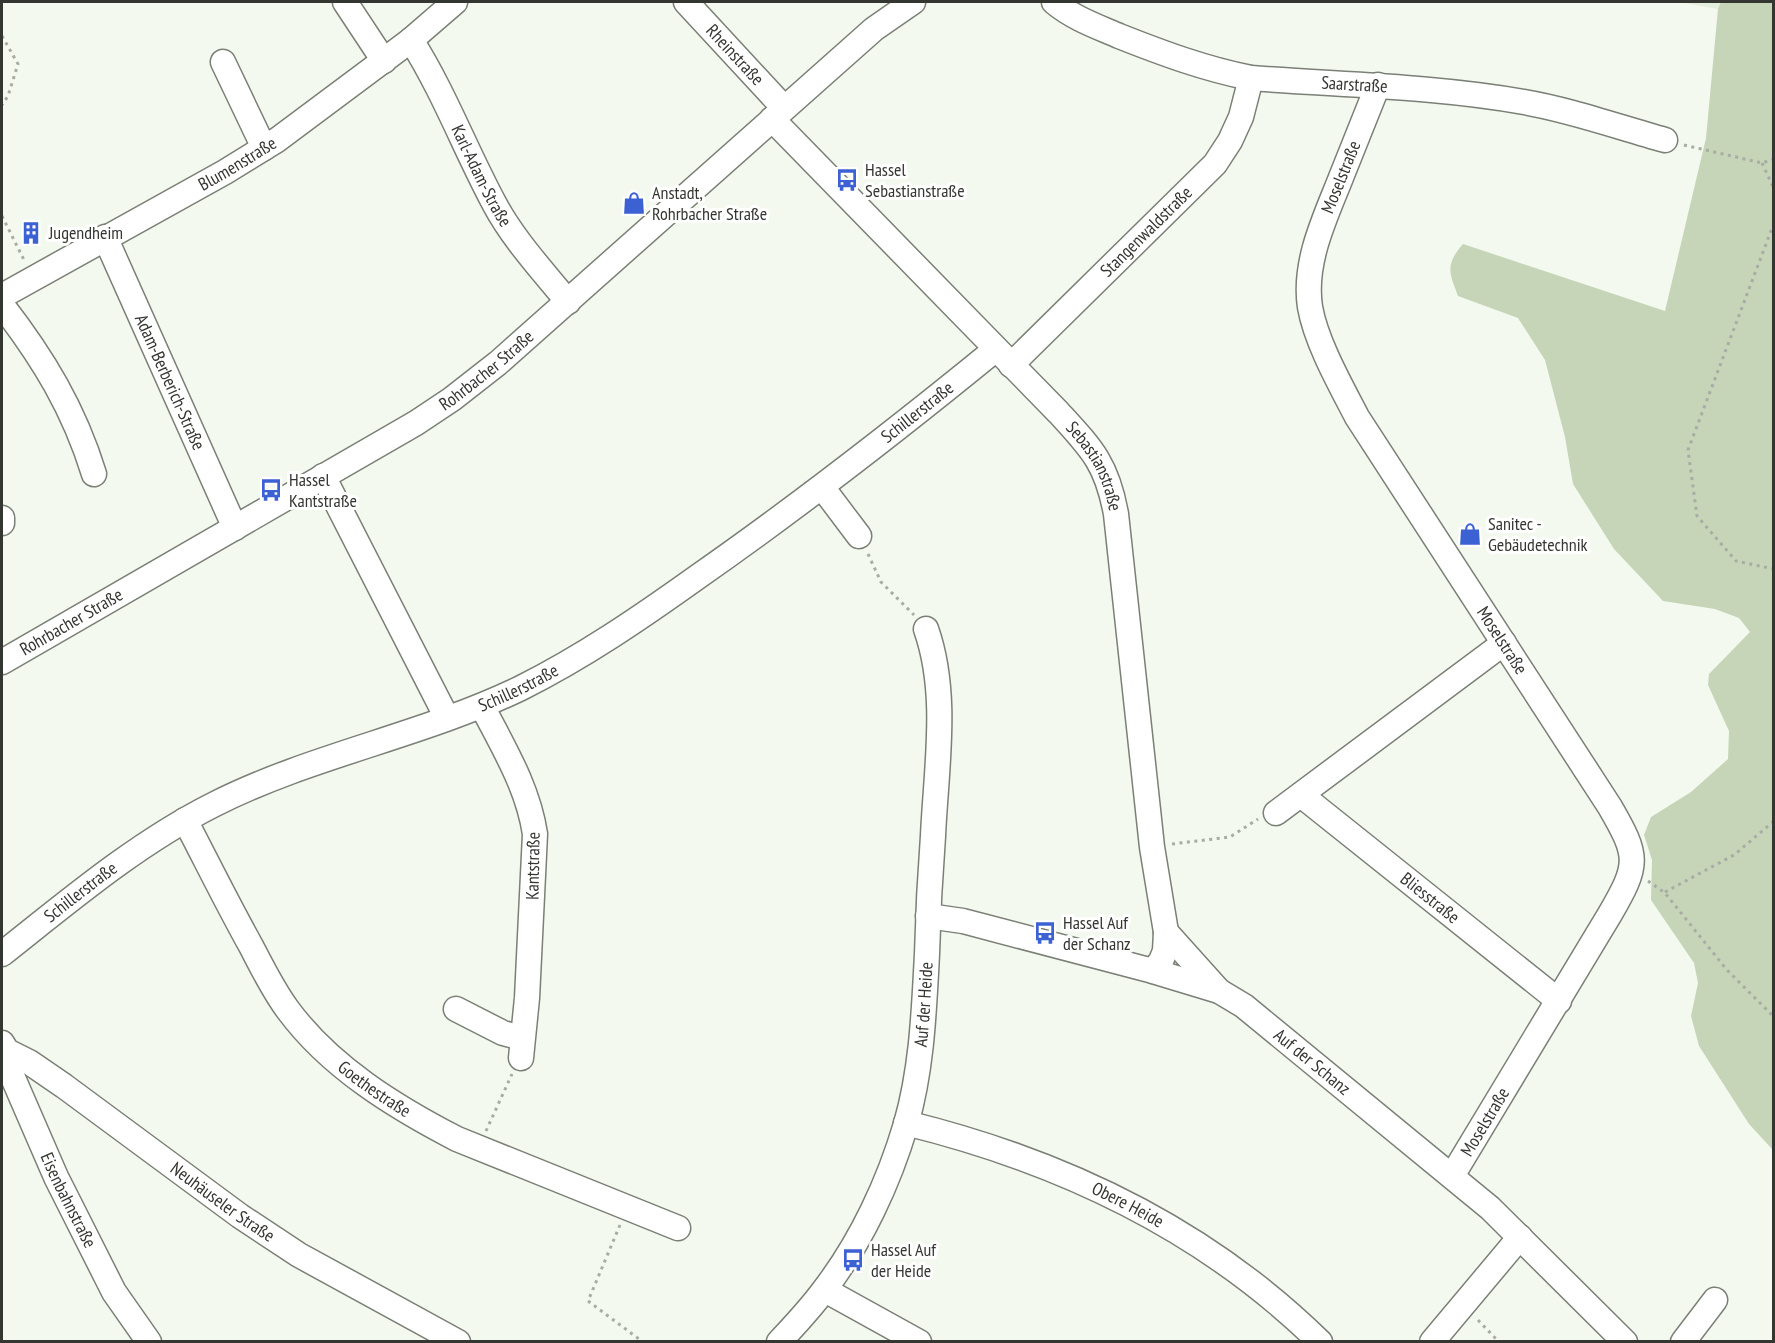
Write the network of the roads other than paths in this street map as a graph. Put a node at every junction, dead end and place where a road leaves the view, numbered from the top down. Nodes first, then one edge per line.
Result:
1 (345, 2) edge
2 (455, 2) edge
3 (686, 2) edge
4 (913, 2) edge
5 (1054, 2) edge
6 (411, 40) junction
7 (384, 60) junction
8 (223, 62) dead end
9 (1251, 78) junction
10 (1378, 85) junction
11 (778, 114) junction
12 (1665, 140) road end
13 (264, 148) junction
14 (105, 237) junction
15 (2, 296) edge
16 (568, 302) junction
17 (2, 305) edge
18 (1003, 357) junction
19 (94, 474) dead end
20 (323, 476) junction
21 (822, 487) junction
22 (2, 518) edge
23 (2, 523) edge
24 (235, 528) junction
25 (859, 536) road end
26 (926, 629) road end
27 (1504, 643) junction
28 (2, 662) edge
29 (482, 706) junction
30 (447, 718) junction
31 (1301, 795) junction
32 (1276, 813) road end
33 (185, 820) junction
34 (928, 916) junction
35 (1166, 932) junction
36 (2, 954) edge
37 (1153, 971) junction
38 (1219, 991) junction
39 (1558, 1001) junction
40 (456, 1009) dead end
41 (4, 1047) edge
42 (906, 1124) junction
43 (1452, 1176) junction
44 (678, 1228) dead end
45 (1521, 1237) junction
46 (825, 1290) junction
47 (1715, 1300) dead end
48 (149, 1341) edge
49 (458, 1341) edge
50 (779, 1341) edge
51 (919, 1341) edge
52 (1320, 1341) edge
53 (1432, 1341) edge
54 (1625, 1341) edge
55 (1683, 1341) edge

1 - 7 street
2 - 6 street, Blumenstraße
3 - 11 street, Rheinstraße
4 - 11 street, Rohrbacher Straße
5 - 9 street, Saarstraße
6 - 7 street, Blumenstraße
6 - 16 street, Karl-Adam-Straße
7 - 13 street, Blumenstraße
8 - 13 street
9 - 10 street, Saarstraße
9 - 18 street, Stangenwaldstraße
10 - 12 street, Saarstraße
10 - 27 street, Moselstraße
11 - 16 street, Rohrbacher Straße
11 - 18 street, Sebastianstraße
13 - 14 street, Blumenstraße
14 - 15 street, Blumenstraße
14 - 24 street, Adam-Berberich-Straße
16 - 20 street, Rohrbacher Straße
17 - 19 street
18 - 21 street, Schillerstraße
18 - 35 street, Sebastianstraße
20 - 24 street, Rohrbacher Straße
20 - 30 street
21 - 25 street
21 - 29 street, Schillerstraße
22 - 23 street
24 - 28 street, Rohrbacher Straße
26 - 34 street, Auf der Heide
27 - 31 street
27 - 39 street, Moselstraße
29 - 30 street, Schillerstraße
29 - 40 street, Kantstraße
30 - 33 street, Schillerstraße
31 - 32 street
31 - 39 street, Bliesstraße
33 - 36 street, Schillerstraße
33 - 44 street, Goethestraße
34 - 37 street, Auf der Schanz
34 - 42 street, Auf der Heide
35 - 37 street, Sebastianstraße
35 - 38 street
37 - 38 street, Auf der Schanz
38 - 43 street, Auf der Schanz
39 - 43 street, Moselstraße
41 - 48 street, Eisenbahnstraße
41 - 49 street, Neuhäuseler Straße
42 - 46 street, Auf der Heide
42 - 52 street, Obere Heide
43 - 45 street, Auf der Schanz
45 - 53 street
45 - 54 street, Auf der Schanz
46 - 50 street, Auf der Heide
46 - 51 street
47 - 55 street

